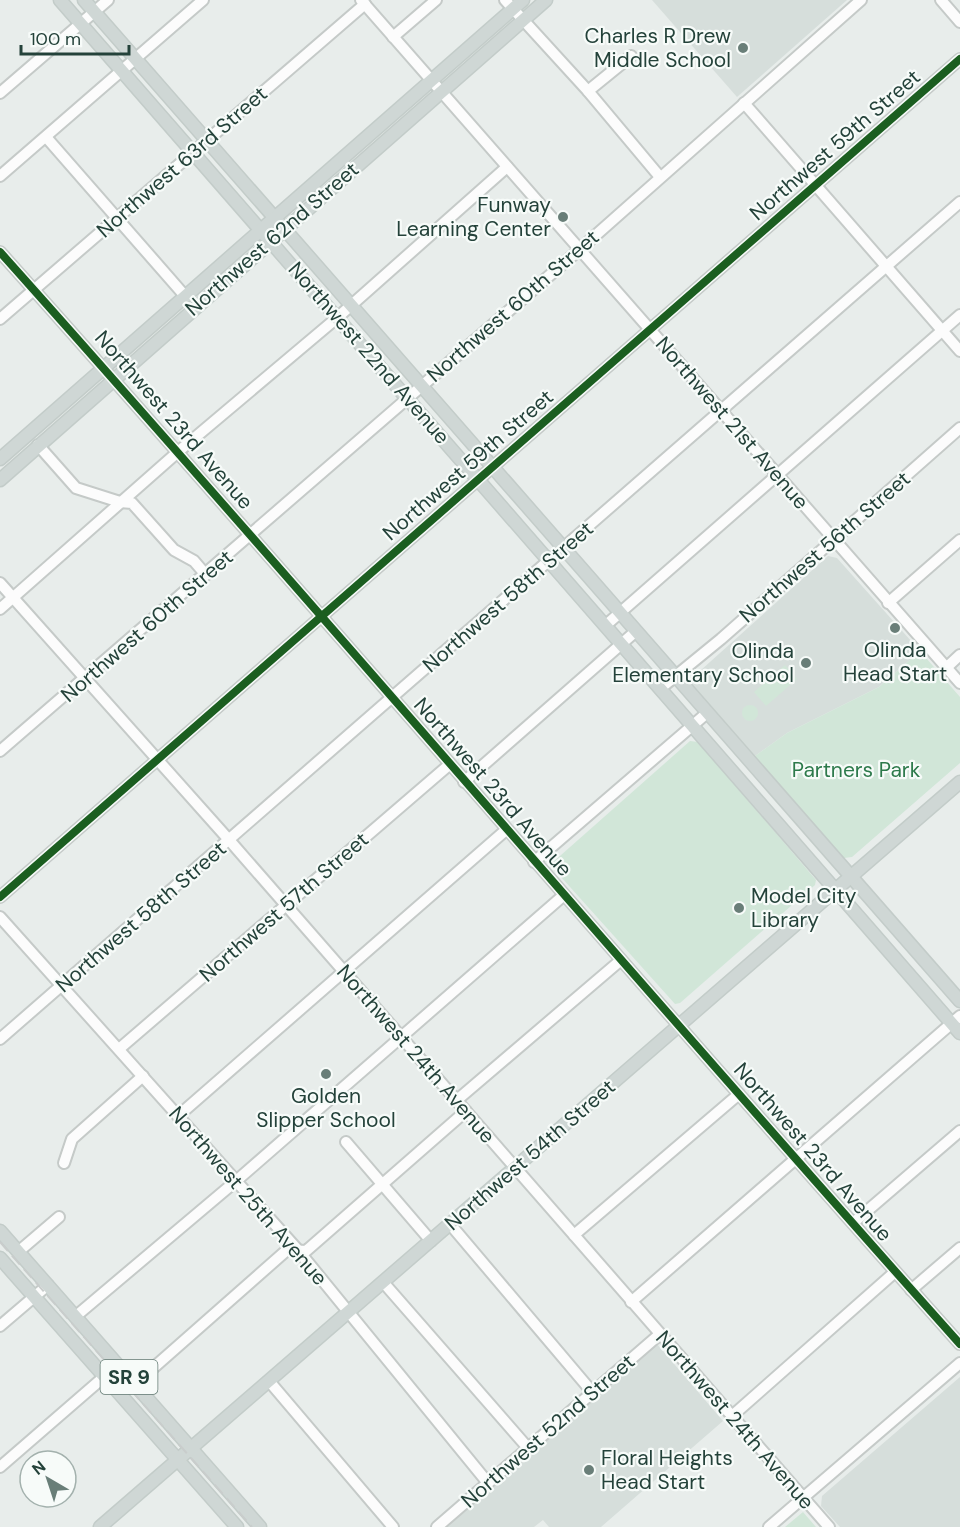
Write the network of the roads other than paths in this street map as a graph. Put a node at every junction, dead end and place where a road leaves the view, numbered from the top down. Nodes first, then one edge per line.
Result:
1 (60, 0) edge
2 (84, 0) edge
3 (108, 0) edge
4 (202, 0) edge
5 (436, 0) edge
6 (546, 0) edge
7 (861, 0) edge
8 (940, 0) edge
9 (363, 2) edge
10 (514, 3) edge
11 (94, 12) junction
12 (523, 20) junction
13 (960, 22) edge
14 (81, 23) junction
15 (393, 37) junction
16 (631, 56) dead end
17 (135, 58) junction
18 (960, 59) edge
19 (121, 69) junction
20 (432, 80) junction
21 (442, 91) junction
22 (588, 91) junction
23 (0, 93) edge
24 (744, 103) junction
25 (46, 137) junction
26 (206, 140) junction
27 (192, 151) junction
28 (507, 167) junction
29 (0, 176) edge
30 (660, 177) junction
31 (816, 186) junction
32 (960, 202) edge
33 (118, 218) junction
34 (275, 219) junction
35 (284, 229) junction
36 (262, 231) junction
37 (271, 241) junction
38 (579, 250) junction
39 (0, 252) edge
40 (887, 267) junction
41 (34, 290) junction
42 (185, 296) junction
43 (350, 304) junction
44 (960, 315) edge
45 (338, 317) junction
46 (0, 319) edge
47 (650, 330) junction
48 (942, 331) junction
49 (960, 351) edge
50 (104, 367) junction
51 (114, 379) junction
52 (420, 386) junction
53 (408, 397) junction
54 (722, 411) junction
55 (960, 428) edge
56 (38, 445) junction
57 (179, 451) junction
58 (0, 459) edge
59 (492, 468) junction
60 (777, 475) junction
61 (0, 480) edge
62 (479, 480) junction
63 (120, 502) junction
64 (251, 536) junction
65 (834, 539) junction
66 (960, 540) edge
67 (563, 549) junction
68 (550, 561) junction
69 (206, 575) junction
70 (0, 583) edge
71 (13, 598) junction
72 (888, 603) junction
73 (0, 609) edge
74 (619, 613) junction
75 (321, 617) junction
76 (606, 625) junction
77 (635, 632) junction
78 (622, 643) junction
79 (960, 655) edge
80 (946, 668) junction
81 (674, 676) junction
82 (86, 679) junction
83 (960, 683) edge
84 (661, 688) junction
85 (391, 699) junction
86 (706, 713) junction
87 (693, 725) junction
88 (1, 749) edge
89 (157, 758) junction
90 (449, 765) junction
91 (464, 782) junction
92 (960, 782) edge
93 (506, 830) junction
94 (230, 841) junction
95 (534, 862) junction
96 (849, 876) junction
97 (836, 888) junction
98 (564, 895) junction
99 (0, 897) edge
100 (286, 906) junction
101 (0, 917) edge
102 (621, 960) junction
103 (343, 971) junction
104 (62, 984) junction
105 (960, 1001) edge
106 (957, 1024) edge
107 (678, 1026) junction
108 (401, 1037) junction
109 (0, 1039) edge
110 (119, 1049) junction
111 (143, 1076) junction
112 (739, 1094) junction
113 (457, 1100) junction
114 (466, 1111) junction
115 (178, 1116) junction
116 (960, 1131) edge
117 (346, 1142) dead end
118 (793, 1159) junction
119 (64, 1163) dead end
120 (516, 1167) junction
121 (236, 1181) junction
122 (382, 1185) junction
123 (59, 1217) dead end
124 (853, 1223) junction
125 (450, 1224) junction
126 (0, 1231) edge
127 (574, 1235) junction
128 (431, 1241) junction
129 (960, 1248) edge
130 (297, 1249) junction
131 (18, 1251) junction
132 (0, 1258) edge
133 (895, 1272) junction
134 (383, 1282) junction
135 (48, 1285) junction
136 (912, 1290) junction
137 (34, 1297) junction
138 (632, 1302) junction
139 (349, 1312) junction
140 (76, 1316) junction
141 (0, 1326) edge
142 (660, 1334) junction
143 (960, 1344) edge
144 (960, 1364) edge
145 (105, 1376) junction
146 (269, 1381) junction
147 (135, 1384) junction
148 (593, 1393) junction
149 (732, 1416) junction
150 (528, 1448) junction
151 (192, 1449) junction
152 (179, 1459) junction
153 (0, 1467) edge
154 (488, 1483) junction
155 (803, 1498) junction
156 (100, 1527) edge
157 (237, 1527) edge
158 (260, 1527) edge
159 (393, 1527) edge
160 (437, 1527) edge
161 (770, 1527) edge
162 (829, 1527) edge

1 - 14 main road, Northwest 22nd Avenue
2 - 11 main road, Northwest 22nd Avenue
3 - 11 street
4 - 17 street
5 - 15 street
6 - 12 main road, Northwest 62nd Street
7 - 24 street, Northwest 60th Street
8 - 13 street
9 - 15 street, Northwest 21st Avenue
9 - 26 street, Northwest 63rd Street
10 - 12 street
10 - 20 main road, Northwest 62nd Street
11 - 14 street
11 - 17 main road, Northwest 22nd Avenue
12 - 21 main road, Northwest 62nd Street
12 - 22 street
14 - 19 main road, Northwest 22nd Avenue
14 - 23 street
15 - 20 street, Northwest 21st Avenue
16 - 22 street
17 - 19 street
17 - 26 main road, Northwest 22nd Avenue
18 - 31 street, Northwest 59th Street
19 - 25 street
19 - 27 main road, Northwest 22nd Avenue
20 - 21 street, Northwest 21st Avenue
20 - 34 main road, Northwest 62nd Street
21 - 28 street, Northwest 21st Avenue
21 - 35 main road, Northwest 62nd Street
22 - 30 street
24 - 30 street, Northwest 60th Street
24 - 31 street
25 - 29 street
25 - 33 street
26 - 27 street, Northwest 63rd Street
26 - 34 main road, Northwest 22nd Avenue
27 - 33 street, Northwest 63rd Street
27 - 36 main road, Northwest 22nd Avenue
28 - 38 street, Northwest 21st Avenue
28 - 43 street
30 - 38 street, Northwest 60th Street
31 - 40 street
31 - 47 street, Northwest 59th Street
32 - 40 street, Northwest 58th Street
33 - 41 street, Northwest 63rd Street
33 - 42 street
34 - 35 main road, Northwest 22nd Avenue
34 - 36 main road, Northwest 62nd Street
35 - 37 main road, Northwest 62nd Street
35 - 43 main road, Northwest 22nd Avenue
36 - 37 main road, Northwest 22nd Avenue
36 - 42 main road, Northwest 62nd Street
37 - 45 main road, Northwest 22nd Avenue
37 - 51 main road, Northwest 62nd Street
38 - 47 street, Northwest 21st Avenue
38 - 52 street, Northwest 60th Street
39 - 41 street, Northwest 23rd Avenue
40 - 48 street
40 - 54 street, Northwest 58th Street
41 - 46 street, Northwest 63rd Street
41 - 50 street, Northwest 23rd Avenue
42 - 50 main road, Northwest 62nd Street
43 - 45 street
43 - 52 main road, Northwest 22nd Avenue
44 - 48 street
45 - 53 main road, Northwest 22nd Avenue
45 - 57 street
47 - 54 street, Northwest 21st Avenue
47 - 59 street, Northwest 59th Street
48 - 49 street
48 - 60 street
50 - 51 street, Northwest 23rd Avenue
50 - 58 main road, Northwest 62nd Street
51 - 56 main road, Northwest 62nd Street
51 - 57 street, Northwest 23rd Avenue
52 - 53 street, Northwest 60th Street
52 - 59 main road, Northwest 22nd Avenue
53 - 62 main road, Northwest 22nd Avenue
53 - 64 street, Northwest 60th Street
54 - 60 street, Northwest 21st Avenue
54 - 67 street, Northwest 58th Street
55 - 65 street, Northwest 56th Street
56 - 61 main road, Northwest 62nd Street
56 - 63 street
57 - 63 street
57 - 64 street, Northwest 23rd Avenue
59 - 62 street, Northwest 59th Street
59 - 67 main road, Northwest 22nd Avenue
60 - 65 street, Northwest 21st Avenue
60 - 74 street
62 - 68 main road, Northwest 22nd Avenue
62 - 75 street, Northwest 59th Street
63 - 69 street
63 - 71 street
64 - 69 street, Northwest 60th Street
64 - 75 street, Northwest 23rd Avenue
65 - 72 street, Northwest 21st Avenue
65 - 81 street, Northwest 56th Street
66 - 72 street
67 - 68 street, Northwest 58th Street
67 - 74 main road, Northwest 22nd Avenue
68 - 76 main road, Northwest 22nd Avenue
68 - 85 street, Northwest 58th Street
69 - 82 street, Northwest 60th Street
70 - 71 street, Northwest 24th Avenue
71 - 73 street
71 - 82 street, Northwest 24th Avenue
72 - 80 street, Northwest 21st Avenue
74 - 76 street
74 - 77 main road, Northwest 22nd Avenue
75 - 85 street, Northwest 23rd Avenue
75 - 89 street, Northwest 59th Street
76 - 78 main road, Northwest 22nd Avenue
77 - 78 street
77 - 81 main road, Northwest 22nd Avenue
78 - 84 main road, Northwest 22nd Avenue
78 - 91 street
79 - 80 street
80 - 83 street, Northwest 21st Avenue
81 - 84 street, Northwest 56th Street
81 - 86 main road, Northwest 22nd Avenue
82 - 88 street, Northwest 60th Street
82 - 89 street, Northwest 24th Avenue
84 - 87 main road, Northwest 22nd Avenue
85 - 90 street, Northwest 23rd Avenue
85 - 94 street, Northwest 58th Street
86 - 87 street
86 - 96 main road, Northwest 22nd Avenue
87 - 95 street
87 - 97 main road, Northwest 22nd Avenue
89 - 94 street, Northwest 24th Avenue
89 - 99 street, Northwest 59th Street
90 - 91 street, Northwest 23rd Avenue
90 - 100 street, Northwest 57th Street
91 - 93 street, Northwest 23rd Avenue
92 - 96 main road, Northwest 54th Street
93 - 95 street, Northwest 23rd Avenue
93 - 103 street
94 - 100 street, Northwest 24th Avenue
94 - 104 street, Northwest 58th Street
95 - 98 street, Northwest 23rd Avenue
96 - 97 main road, Northwest 54th Street
96 - 105 main road, Northwest 22nd Avenue
97 - 106 main road, Northwest 22nd Avenue
97 - 107 main road, Northwest 54th Street
98 - 102 street, Northwest 23rd Avenue
98 - 108 street
100 - 103 street, Northwest 24th Avenue
100 - 110 street, Northwest 57th Street
101 - 104 street, Northwest 25th Avenue
102 - 107 street, Northwest 23rd Avenue
102 - 113 street
103 - 108 street, Northwest 24th Avenue
103 - 115 street
104 - 109 street, Northwest 58th Street
104 - 110 street, Northwest 25th Avenue
106 - 118 street
107 - 112 street, Northwest 23rd Avenue
107 - 120 main road, Northwest 54th Street
108 - 113 street, Northwest 24th Avenue
108 - 121 street
110 - 111 street, Northwest 25th Avenue
111 - 115 street, Northwest 25th Avenue
111 - 119 street
112 - 118 street, Northwest 23rd Avenue
112 - 127 street
113 - 114 street, Northwest 24th Avenue
114 - 120 street, Northwest 24th Avenue
114 - 122 street
115 - 121 street, Northwest 25th Avenue
116 - 124 street
117 - 122 street
118 - 124 street, Northwest 23rd Avenue
118 - 138 street
120 - 125 main road, Northwest 54th Street
120 - 127 street, Northwest 24th Avenue
121 - 130 street, Northwest 25th Avenue
121 - 140 street
122 - 128 street
122 - 130 street
123 - 131 street
124 - 133 street, Northwest 23rd Avenue
125 - 128 main road, Northwest 54th Street
125 - 148 street
126 - 131 main road, SR 9
127 - 138 street, Northwest 24th Avenue
128 - 134 main road, Northwest 54th Street
129 - 136 street
130 - 139 street, Northwest 25th Avenue
130 - 147 street
131 - 135 main road, SR 9
132 - 137 main road, SR 9
133 - 136 street, Northwest 23rd Avenue
133 - 149 street
134 - 139 main road, Northwest 54th Street
134 - 150 street
135 - 137 street
135 - 140 main road, SR 9
136 - 143 street, Northwest 23rd Avenue
137 - 141 street
137 - 145 main road, SR 9
138 - 142 street, Northwest 24th Avenue
139 - 146 main road, Northwest 54th Street
139 - 154 street, Northwest 25th Avenue
140 - 147 main road, SR 9
142 - 148 street, Northwest 52nd Street
142 - 149 street, Northwest 24th Avenue
144 - 155 street
145 - 152 main road, SR 9
145 - 153 street
146 - 151 main road, Northwest 54th Street
146 - 159 street
147 - 151 main road, SR 9
148 - 150 street, Northwest 52nd Street
149 - 155 street, Northwest 24th Avenue
150 - 154 street, Northwest 52nd Street
151 - 152 main road, Northwest 54th Street
151 - 158 main road, SR 9
152 - 156 main road, Northwest 54th Street
152 - 157 main road, SR 9
154 - 160 street, Northwest 52nd Street
155 - 161 street
155 - 162 street, Northwest 24th Avenue

